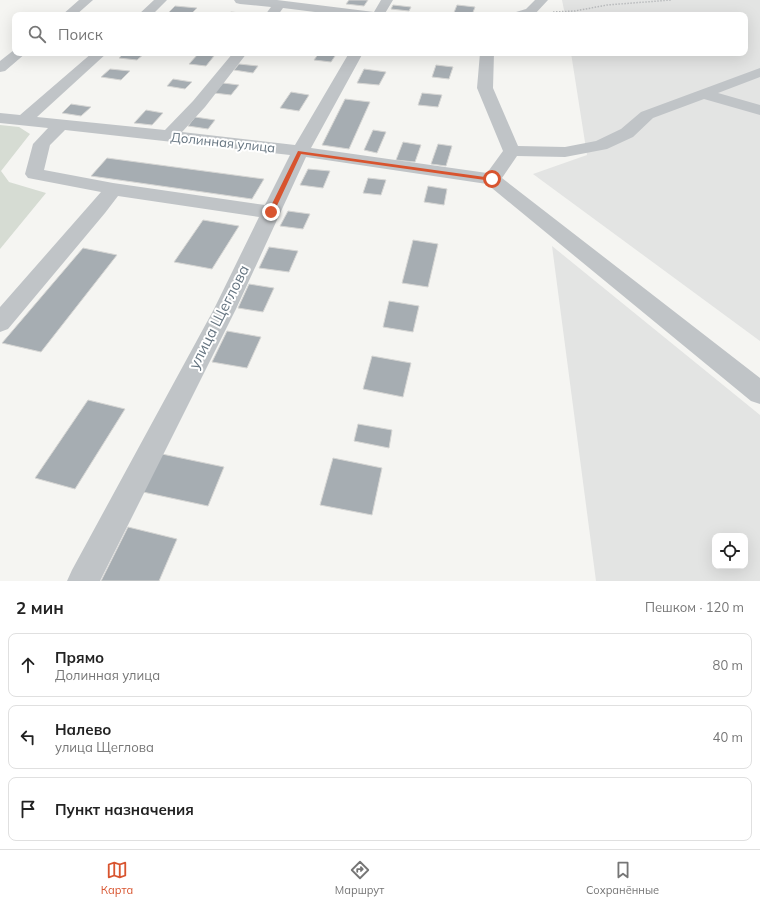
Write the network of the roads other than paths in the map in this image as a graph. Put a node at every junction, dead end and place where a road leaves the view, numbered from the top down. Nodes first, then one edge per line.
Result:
1 (87, 0) edge
2 (161, 0) edge
3 (240, 0) edge
4 (387, 0) edge
5 (542, 0) edge
6 (280, 4) junction
7 (72, 12) edge
8 (147, 12) edge
9 (273, 12) edge
10 (346, 12) edge
11 (380, 12) edge
12 (527, 12) edge
13 (97, 56) edge
14 (238, 56) edge
15 (354, 56) edge
16 (487, 56) edge
17 (760, 72) edge
18 (704, 94) junction
19 (760, 110) edge
20 (0, 118) edge
21 (24, 120) junction
22 (60, 125) junction
23 (169, 136) junction
24 (512, 151) junction
25 (300, 152) junction
26 (492, 179) junction
27 (113, 189) junction
28 (271, 212) junction
29 (0, 323) edge
30 (760, 393) edge
31 (83, 581) edge

1 - 7 street
2 - 8 street
3 - 6 street
4 - 11 street
5 - 12 street
6 - 9 street
6 - 10 street
13 - 21 street
14 - 23 street
15 - 25 street, улица Щеглова
16 - 24 street
17 - 18 street
18 - 19 street
18 - 24 street
20 - 21 street, Долинная улица
21 - 22 street, Долинная улица
22 - 23 street, Долинная улица
22 - 27 street
23 - 25 street, Долинная улица
24 - 26 street
25 - 26 street, Долинная улица
25 - 28 street, улица Щеглова
26 - 30 street
27 - 28 street
27 - 29 street
28 - 31 street, улица Щеглова

